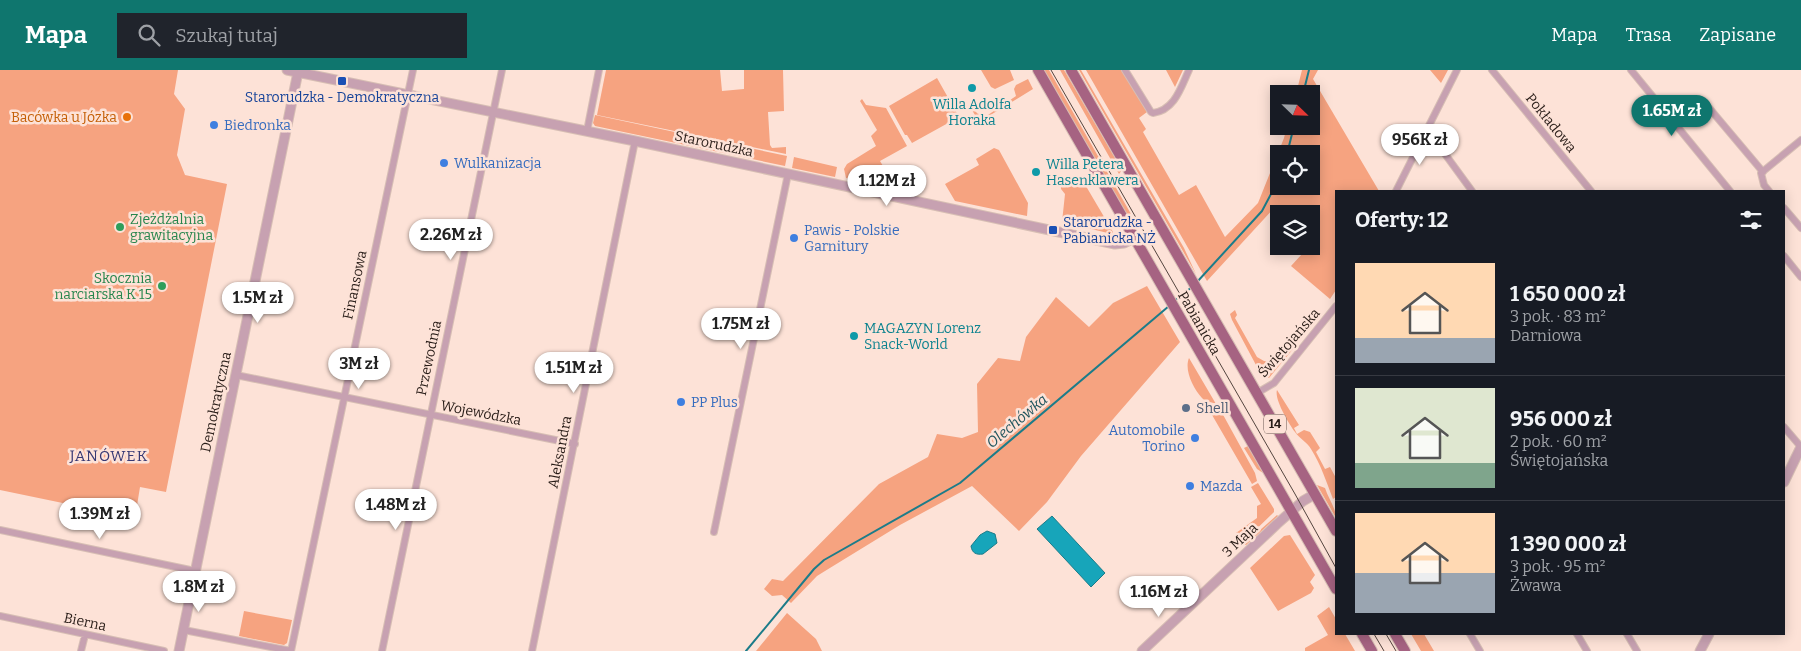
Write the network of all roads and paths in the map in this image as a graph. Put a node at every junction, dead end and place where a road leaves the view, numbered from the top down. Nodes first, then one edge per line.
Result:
1 (288, 70) edge
2 (413, 70) edge
3 (502, 70) edge
4 (599, 70) edge
5 (1038, 70) edge
6 (1071, 70) edge
7 (1125, 70) edge
8 (1189, 70) edge
9 (1457, 70) edge
10 (1492, 70) edge
11 (1631, 70) edge
12 (298, 71) edge
13 (408, 95) junction
14 (1710, 108) dead end
15 (494, 112) junction
16 (587, 131) junction
17 (1426, 132) junction
18 (1801, 140) edge
19 (635, 141) junction
20 (1762, 173) junction
21 (788, 174) junction
22 (1397, 190) edge
23 (1471, 190) edge
24 (1590, 190) edge
25 (1729, 190) edge
26 (1768, 190) edge
27 (1785, 209) edge
28 (1801, 228) edge
29 (1134, 238) junction
30 (1785, 257) edge
31 (1801, 277) edge
32 (1335, 307) edge
33 (236, 375) junction
34 (1257, 393) junction
35 (344, 398) junction
36 (430, 415) junction
37 (1785, 428) edge
38 (575, 444) junction
39 (1801, 447) edge
40 (1785, 480) edge
41 (1315, 494) junction
42 (1291, 511) junction
43 (1335, 529) edge
44 (0, 530) edge
45 (714, 532) dead end
46 (195, 571) junction
47 (1335, 588) edge
48 (0, 616) edge
49 (184, 630) junction
50 (85, 635) junction
51 (1363, 635) edge
52 (1396, 635) edge
53 (1471, 635) edge
54 (1578, 635) edge
55 (1628, 635) edge
56 (1708, 635) edge
57 (81, 651) edge
58 (164, 651) edge
59 (180, 651) edge
60 (291, 651) edge
61 (382, 651) edge
62 (532, 651) edge
63 (1142, 651) edge
64 (1372, 651) edge
65 (1405, 651) edge
66 (1480, 651) edge
67 (1587, 651) edge
68 (1637, 651) edge
69 (1700, 651) edge

1 - 12 street, Starorudzka
2 - 13 street, Finansowa
3 - 15 street, Przewodnia
4 - 16 street
5 - 29 main road, Pabianicka / 14
6 - 34 main road, Pabianicka / 14
7 - 8 street
9 - 17 street
10 - 24 street, Pokładowa
11 - 25 street
12 - 13 street, Starorudzka
12 - 33 street, Demokratyczna
13 - 15 street, Starorudzka
13 - 35 street, Finansowa
14 - 20 street
15 - 16 street, Starorudzka
15 - 36 street, Przewodnia
16 - 19 street, Starorudzka
17 - 22 street
17 - 23 street
18 - 20 street
19 - 21 street, Starorudzka
19 - 38 street, Aleksandra
20 - 26 street
21 - 29 street, Starorudzka
21 - 45 street
27 - 28 street
29 - 42 main road, Pabianicka / 14
30 - 31 street
32 - 34 street, Świętojańska
33 - 35 street, Wojewódzka
33 - 46 street, Demokratyczna
34 - 41 main road, Pabianicka / 14
35 - 36 street, Wojewódzka
35 - 60 street, Finansowa
36 - 38 street, Wojewódzka
36 - 61 street, Przewodnia
37 - 39 street
38 - 62 street, Aleksandra
39 - 40 street
41 - 42 street, 3 Maja
41 - 43 main road, Pabianicka / 14
42 - 47 main road, Pabianicka / 14
42 - 63 street, 3 Maja
44 - 46 street
46 - 49 street, Demokratyczna
48 - 50 street, Bierna
49 - 59 street, Demokratyczna
49 - 60 street
50 - 57 street
50 - 58 street, Bierna
51 - 64 main road
52 - 65 main road
53 - 66 street
54 - 67 street
55 - 68 street
56 - 69 street

